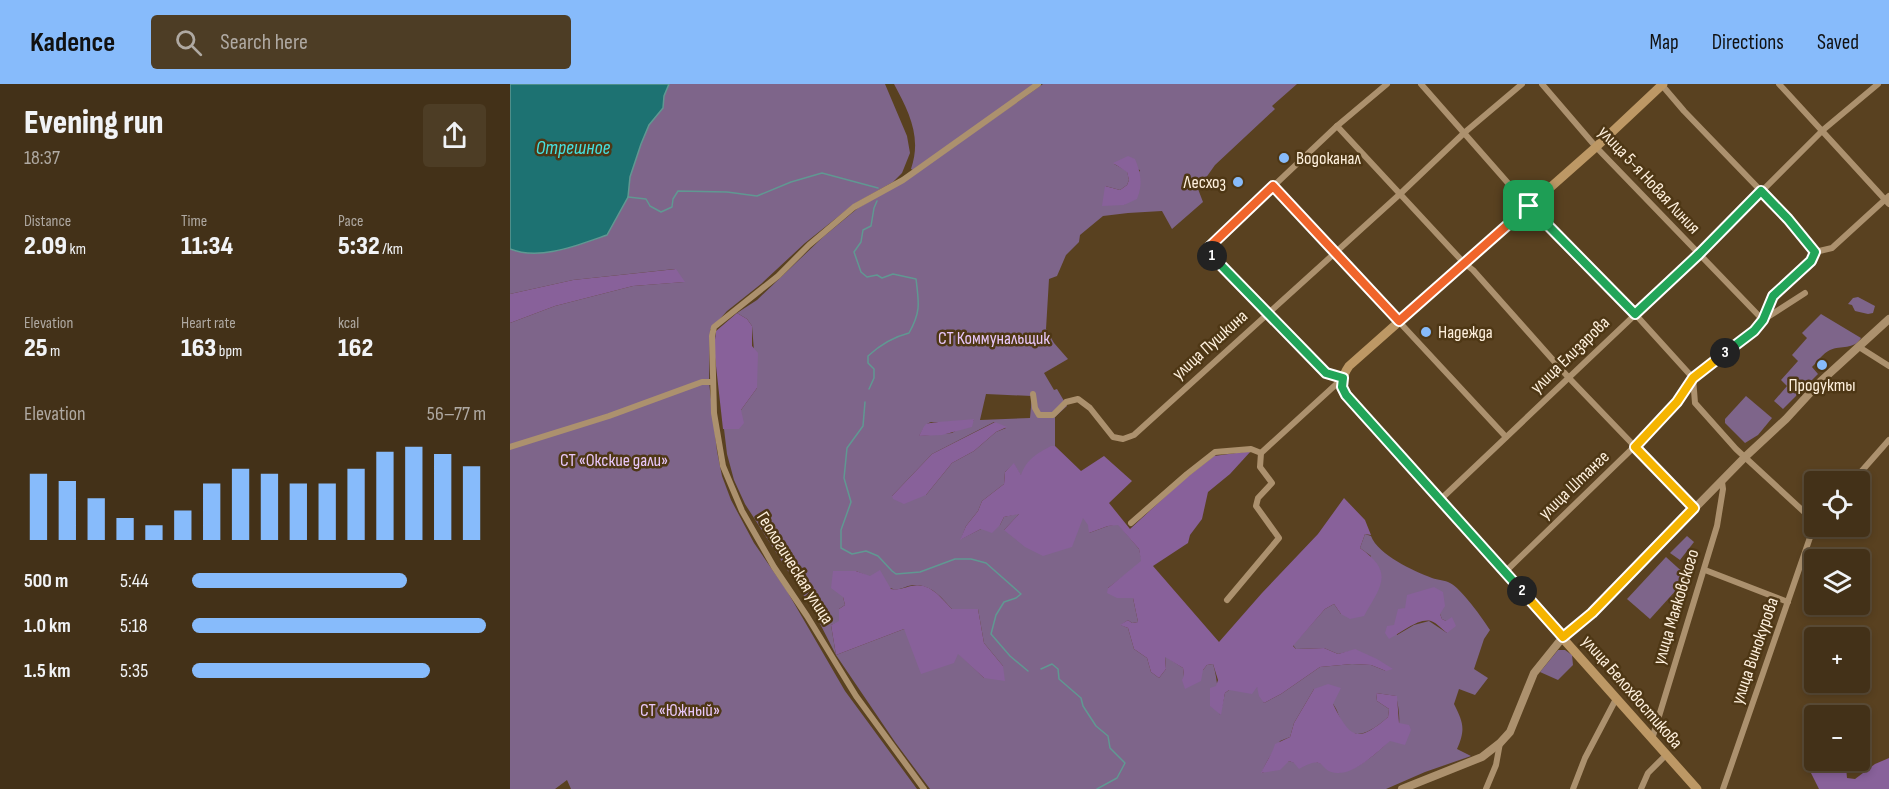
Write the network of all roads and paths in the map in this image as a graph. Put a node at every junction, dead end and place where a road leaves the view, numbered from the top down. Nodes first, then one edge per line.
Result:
1 (1038, 84) edge
2 (1387, 84) edge
3 (1421, 84) edge
4 (1522, 84) edge
5 (1542, 84) edge
6 (1662, 84) edge
7 (1779, 84) edge
8 (1878, 84) edge
9 (1337, 126) junction
10 (1823, 130) junction
11 (1464, 133) junction
12 (1596, 147) junction
13 (1273, 186) junction
14 (1761, 191) junction
15 (1401, 194) junction
16 (1888, 200) edge
17 (1529, 206) junction
18 (1335, 252) junction
19 (1815, 252) junction
20 (1699, 254) junction
21 (1464, 263) junction
22 (1805, 292) dead end
23 (1268, 312) junction
24 (1635, 314) junction
25 (1889, 319) edge
26 (1763, 320) junction
27 (1399, 321) junction
28 (1860, 347) junction
29 (1889, 366) edge
30 (1343, 378) junction
31 (1569, 378) junction
32 (1693, 378) junction
33 (713, 382) junction
34 (1033, 394) dead end
35 (1506, 437) junction
36 (1889, 440) edge
37 (510, 447) edge
38 (1635, 447) junction
39 (1261, 453) junction
40 (1744, 457) junction
41 (1862, 471) edge
42 (1722, 482) junction
43 (1440, 500) junction
44 (1694, 508) junction
45 (1804, 512) edge
46 (1131, 523) dead end
47 (1810, 537) edge
48 (1705, 570) junction
49 (1505, 572) junction
50 (1227, 600) dead end
51 (1788, 602) junction
52 (1563, 637) junction
53 (1616, 699) junction
54 (1652, 739) junction
55 (1500, 743) junction
56 (1666, 755) junction
57 (924, 789) edge
58 (1402, 789) edge
59 (1486, 789) edge
60 (1573, 789) edge
61 (1641, 789) edge
62 (1697, 789) edge
63 (1723, 789) edge

1 - 33 street, Геологическая улица
2 - 9 street
3 - 11 street
4 - 11 street, улица Пушкина
5 - 12 street, улица 5-я Новая Линия
6 - 12 main road
6 - 14 street
7 - 10 street
8 - 10 street, улица Елизарова
9 - 13 street
9 - 15 street
10 - 14 street, улица Елизарова
10 - 16 street
11 - 15 street, улица Пушкина
11 - 17 street
12 - 17 main road
12 - 20 street, улица 5-я Новая Линия
13 - 18 street
13 - 23 street
14 - 19 street
14 - 20 street, улица Елизарова
15 - 18 street, улица Пушкина
15 - 21 street
16 - 19 street, улица Штанге
17 - 21 main road
17 - 24 street
18 - 23 street, улица Пушкина
18 - 27 street
19 - 26 street, улица Штанге
20 - 24 street, улица Елизарова
20 - 26 street, улица 5-я Новая Линия
21 - 27 main road
21 - 31 street
22 - 26 street
23 - 30 street
23 - 34 street, улица Пушкина
24 - 31 street, улица Елизарова
24 - 32 street
25 - 28 street, улица Маяковского
26 - 32 street, улица Штанге
27 - 30 main road
27 - 35 street
28 - 29 street
28 - 40 street, улица Маяковского
30 - 39 street
30 - 43 main road, улица Белохвостикова
31 - 35 street, улица Елизарова
31 - 38 street
32 - 38 street, улица Штанге
32 - 40 street
33 - 37 street
33 - 57 street, Геологическая улица
35 - 43 street, улица Елизарова
36 - 41 street
38 - 44 street
38 - 49 street, улица Штанге
39 - 46 street
39 - 50 street
40 - 42 street, улица Маяковского
40 - 45 street
42 - 44 street, улица Маяковского
42 - 48 street, улица Маяковского
43 - 49 main road, улица Белохвостикова
44 - 52 street, улица Маяковского
47 - 51 street, улица Винокурова
48 - 51 street
48 - 54 street, улица Маяковского
49 - 52 main road, улица Белохвостикова
51 - 63 street, улица Винокурова
52 - 53 main road, улица Белохвостикова
52 - 55 street, улица Маяковского
53 - 54 main road, улица Белохвостикова
53 - 60 street
54 - 56 main road, улица Белохвостикова
55 - 58 street
55 - 59 street
56 - 61 street
56 - 62 main road, улица Белохвостикова

